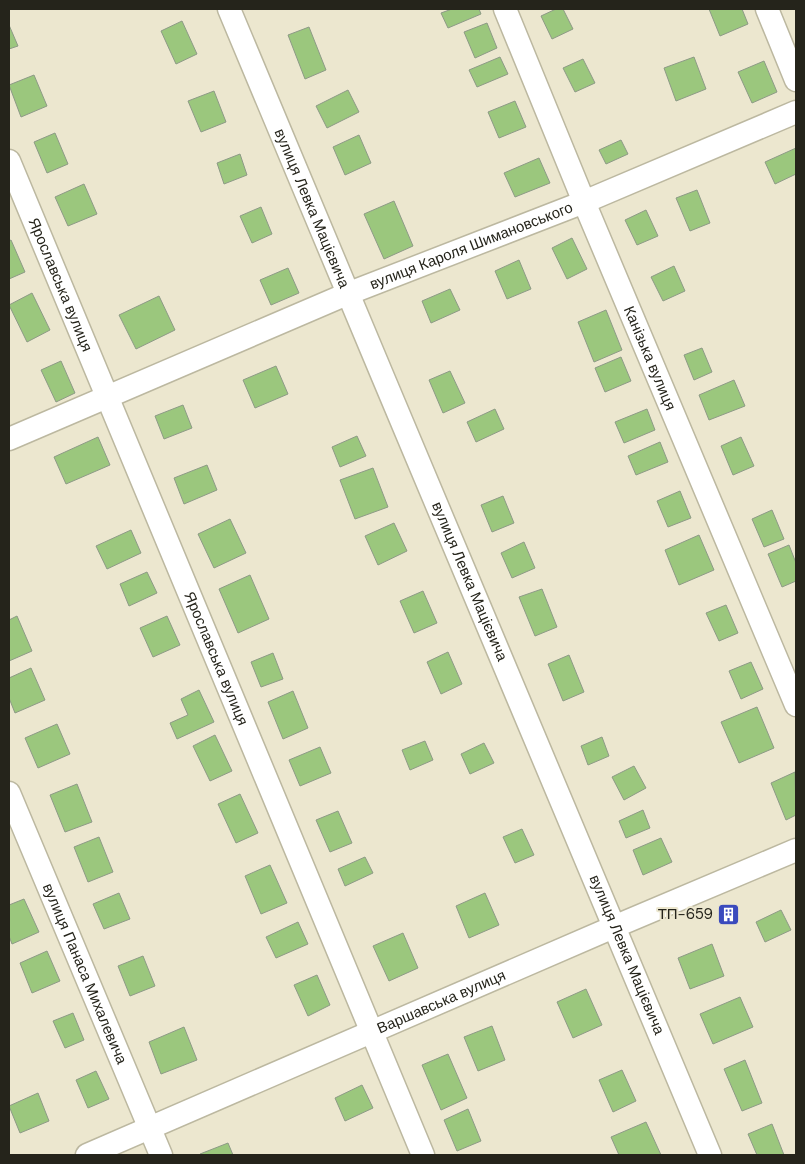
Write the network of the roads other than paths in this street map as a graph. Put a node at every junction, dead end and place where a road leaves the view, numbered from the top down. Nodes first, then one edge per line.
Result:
1 (229, 9) edge
2 (505, 9) edge
3 (767, 9) edge
4 (796, 80) edge
5 (796, 112) edge
6 (9, 161) edge
7 (584, 202) junction
8 (347, 294) junction
9 (107, 397) junction
10 (9, 439) edge
11 (796, 706) edge
12 (9, 793) edge
13 (796, 850) edge
14 (616, 926) junction
15 (371, 1032) junction
16 (150, 1129) junction
17 (87, 1155) edge
18 (160, 1155) edge
19 (423, 1155) edge
20 (710, 1155) edge

1 - 8 street, вулиця Левка Мацієвича
2 - 7 street, Канізька вулиця
3 - 4 street
5 - 7 street, вулиця Кароля Шимановського
6 - 9 street, Ярославська вулиця
7 - 8 street, вулиця Кароля Шимановського
7 - 11 street, Канізька вулиця
8 - 9 street, вулиця Кароля Шимановського
8 - 14 street, вулиця Левка Мацієвича
9 - 10 street, вулиця Кароля Шимановського
9 - 15 street, Ярославська вулиця
12 - 16 street, вулиця Панаса Михалевича
13 - 14 street, Варшавська вулиця
14 - 15 street, Варшавська вулиця
14 - 20 street, вулиця Левка Мацієвича
15 - 16 street, Варшавська вулиця
15 - 19 street, Ярославська вулиця
16 - 17 street, Варшавська вулиця
16 - 18 street, вулиця Панаса Михалевича

